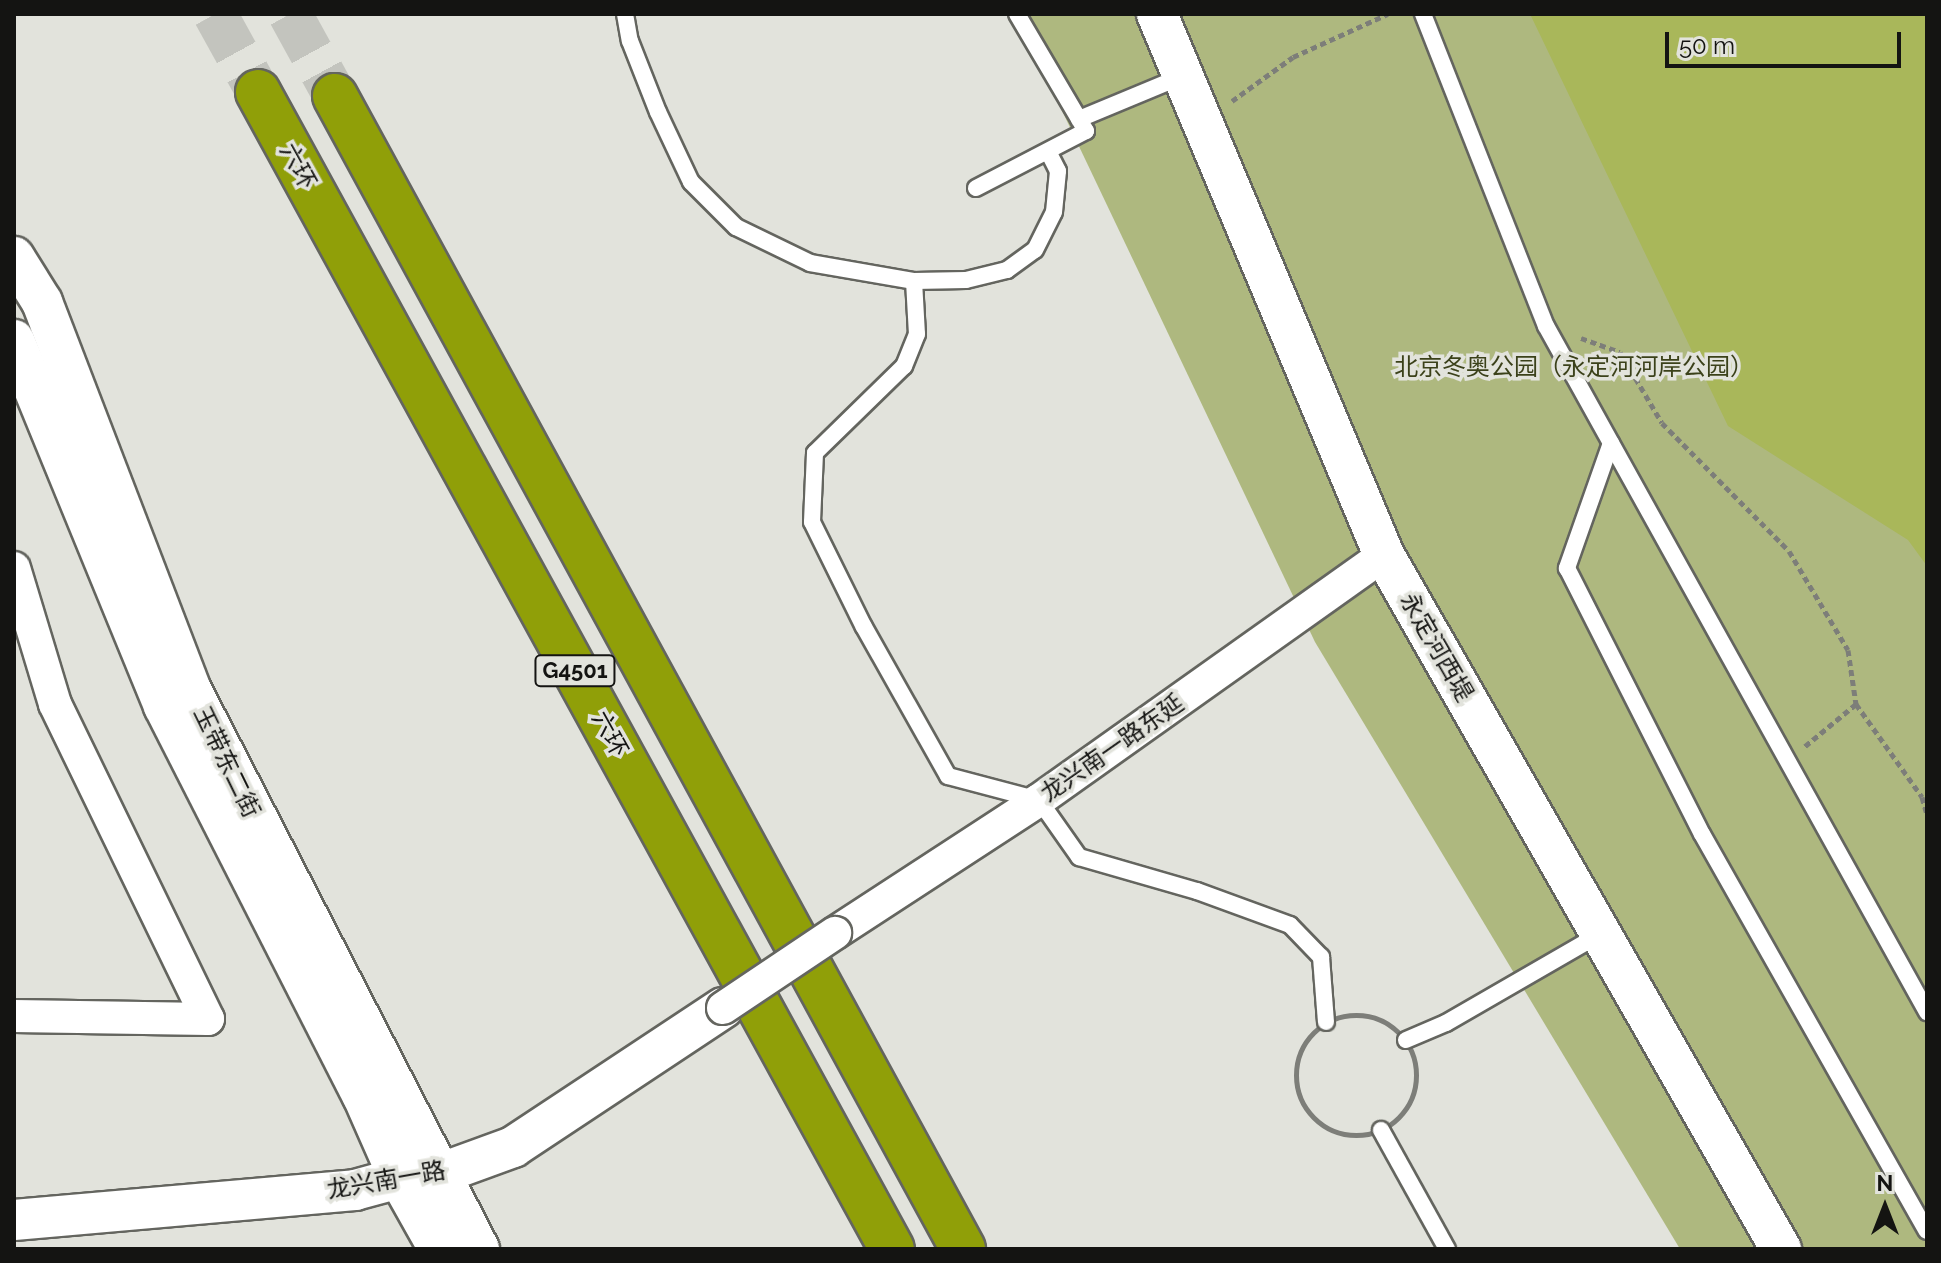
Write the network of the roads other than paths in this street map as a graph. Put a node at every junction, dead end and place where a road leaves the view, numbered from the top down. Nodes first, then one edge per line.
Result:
1 (625, 14) edge
2 (1017, 14) edge
3 (1157, 14) edge
4 (1423, 14) edge
5 (1183, 76) junction
6 (258, 92) tunnel mouth
7 (335, 96) tunnel mouth
8 (1079, 119) junction
9 (1048, 151) junction
10 (976, 188) dead end
11 (14, 257) edge
12 (914, 281) junction
13 (14, 340) edge
14 (1611, 443) junction
15 (1384, 555) junction
16 (14, 568) edge
17 (1039, 800) junction
18 (835, 933) joint
19 (1600, 934) junction
20 (723, 1008) joint
21 (1927, 1012) edge
22 (14, 1016) edge
23 (1326, 1022) road end
24 (1406, 1040) road end
25 (1381, 1130) road end
26 (439, 1174) junction
27 (399, 1178) junction
28 (14, 1220) edge
29 (1927, 1231) edge
30 (439, 1249) edge
31 (479, 1249) edge
32 (892, 1249) edge
33 (963, 1249) edge
34 (1447, 1249) edge
35 (1781, 1249) edge

1 - 12 lane
2 - 8 lane
3 - 5 street, 永定河西堤
4 - 14 lane
5 - 8 lane
5 - 15 street, 永定河西堤
6 - 32 highway, 六环 / G4501
7 - 33 highway, G4501
8 - 9 lane
9 - 10 lane
9 - 12 lane
11 - 26 street, 玉带东二街
12 - 17 lane
13 - 27 street, 玉带东二街
14 - 21 lane
14 - 29 lane
15 - 17 street, 龙兴南一路东延
15 - 19 street, 永定河西堤
16 - 22 street
17 - 18 street, 龙兴南一路东延
17 - 23 lane
18 - 20 street, 龙兴南一路, bridge
19 - 24 lane
19 - 35 street, 永定河西堤
20 - 26 street, 龙兴南一路
25 - 34 lane
26 - 27 street, 龙兴南一路
26 - 31 street, 玉带东二街
27 - 28 street, 龙兴南一路
27 - 30 street, 玉带东二街

